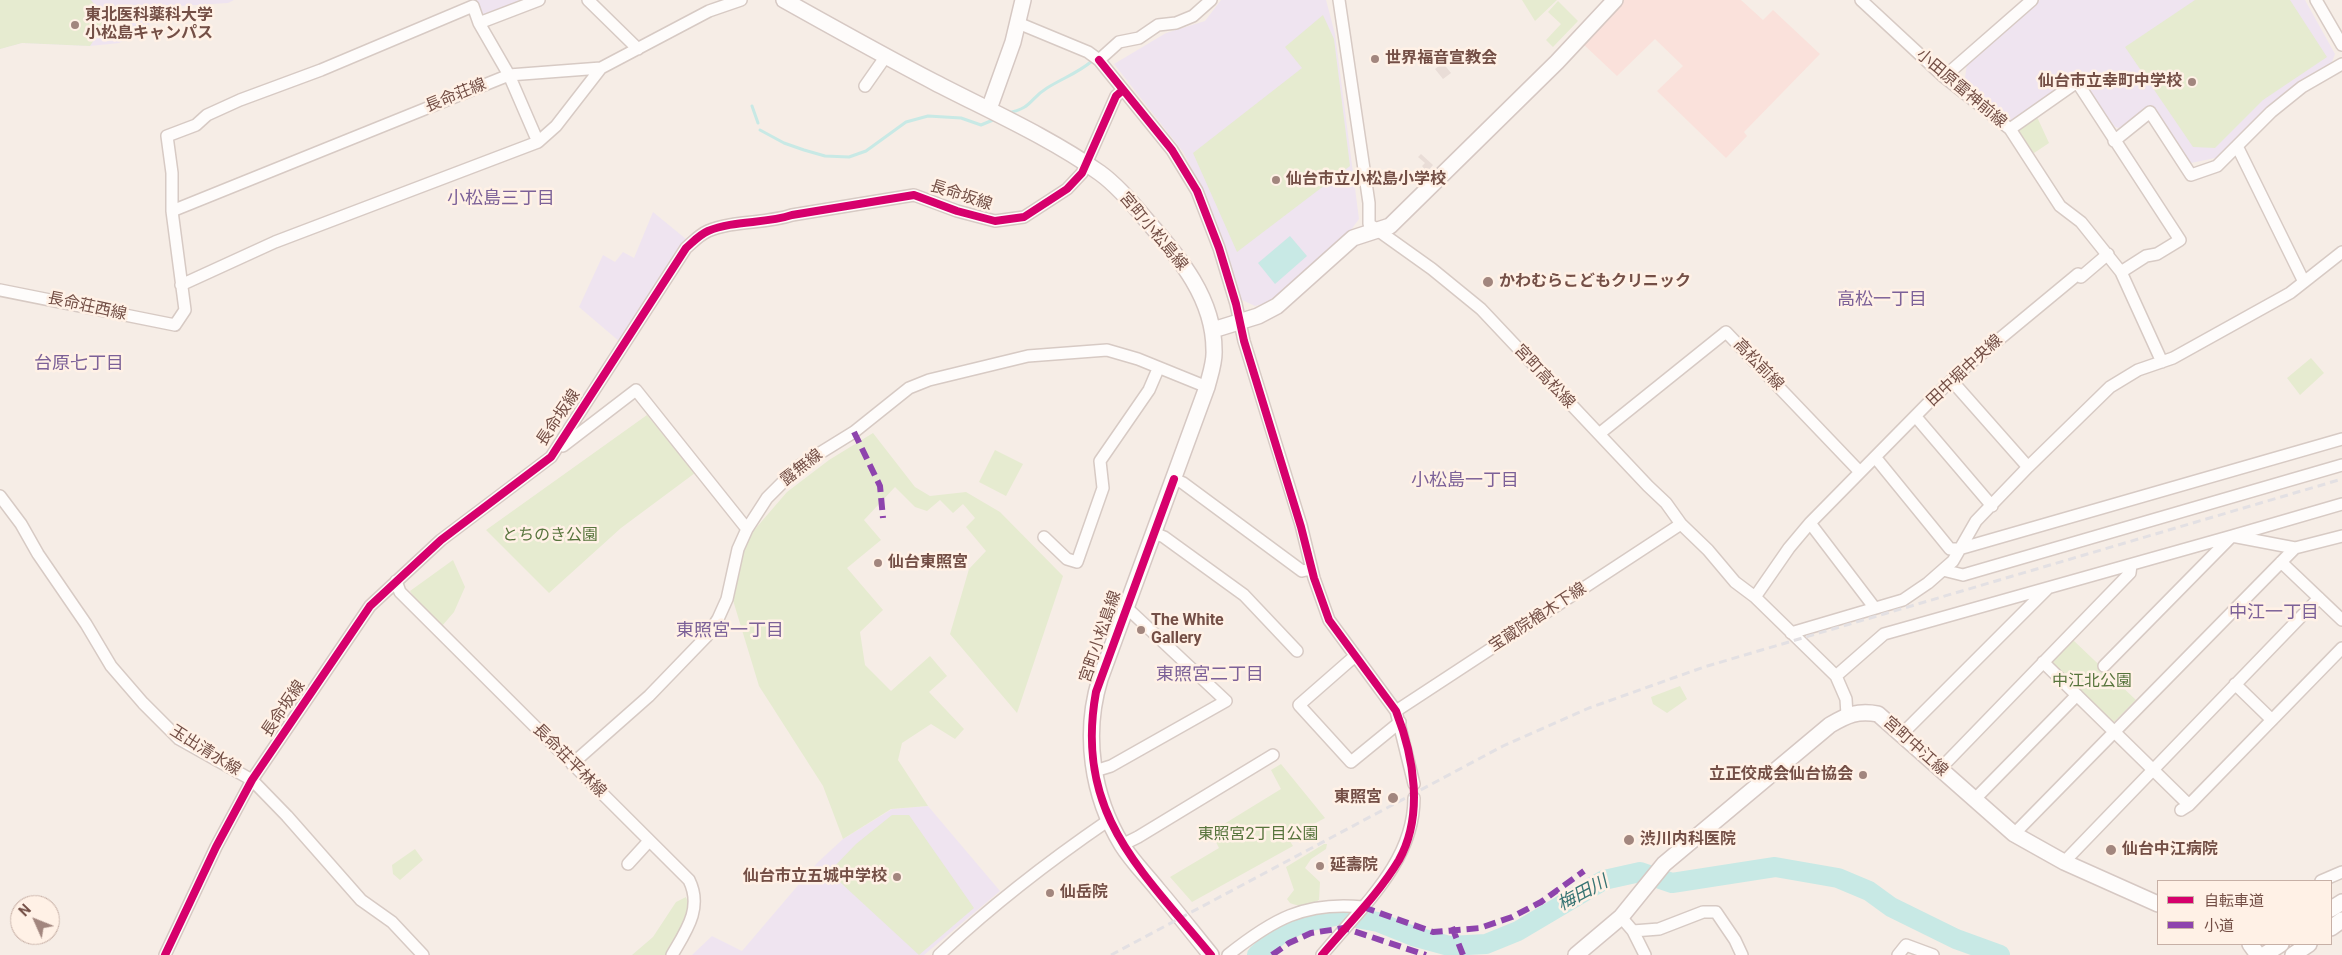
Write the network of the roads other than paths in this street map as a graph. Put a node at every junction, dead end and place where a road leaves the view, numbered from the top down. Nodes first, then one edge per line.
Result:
1 (539, 0) edge
2 (588, 0) edge
3 (741, 0) edge
4 (784, 0) edge
5 (1023, 0) edge
6 (1211, 0) edge
7 (1339, 0) edge
8 (1615, 0) edge
9 (1861, 0) edge
10 (2032, 0) edge
11 (2316, 0) edge
12 (479, 23) junction
13 (1018, 23) junction
14 (2342, 45) edge
15 (638, 49) junction
16 (886, 56) junction
17 (1099, 60) junction
18 (2342, 64) edge
19 (601, 68) junction
20 (509, 75) junction
21 (1944, 76) junction
22 (865, 86) dead end
23 (1123, 90) junction
24 (989, 109) junction
25 (2010, 130) junction
26 (2114, 141) junction
27 (538, 142) junction
28 (2237, 146) junction
29 (1087, 164) junction
30 (172, 211) junction
31 (1376, 230) junction
32 (2342, 252) edge
33 (2108, 254) junction
34 (2121, 272) junction
35 (2304, 282) junction
36 (181, 285) junction
37 (0, 290) edge
38 (1240, 322) junction
39 (1213, 330) junction
40 (2162, 362) junction
41 (1158, 369) junction
42 (1952, 381) junction
43 (1207, 387) junction
44 (1916, 417) junction
45 (1598, 434) junction
46 (2342, 439) edge
47 (550, 457) junction
48 (1875, 458) junction
49 (2342, 465) edge
50 (2028, 467) junction
51 (1860, 472) junction
52 (1174, 479) junction
53 (0, 496) edge
54 (2342, 504) edge
55 (1992, 506) junction
56 (1810, 523) junction
57 (1681, 524) junction
58 (747, 529) junction
59 (1154, 533) junction
60 (2232, 536) junction
61 (2342, 536) edge
62 (1044, 537) dead end
63 (2294, 548) junction
64 (1959, 549) junction
65 (2281, 562) junction
66 (2131, 565) junction
67 (1312, 569) junction
68 (1943, 570) junction
69 (396, 581) junction
70 (2048, 588) junction
71 (1755, 597) junction
72 (2319, 598) junction
73 (1126, 607) junction
74 (1874, 607) junction
75 (2342, 620) edge
76 (1791, 632) junction
77 (2342, 648) edge
78 (1297, 651) dead end
79 (1355, 656) junction
80 (2043, 662) junction
81 (2104, 666) dead end
82 (1836, 676) junction
83 (2235, 684) junction
84 (2077, 695) junction
85 (1847, 715) junction
86 (1398, 716) junction
87 (2272, 720) junction
88 (2114, 732) junction
89 (1902, 734) junction
90 (1274, 755) dead end
91 (572, 764) junction
92 (1940, 769) junction
93 (2152, 769) junction
94 (1095, 771) junction
95 (252, 780) junction
96 (1414, 784) dead end
97 (1414, 798) dead end
98 (1974, 800) junction
99 (1109, 820) junction
100 (2014, 834) junction
101 (649, 841) junction
102 (1122, 844) junction
103 (2064, 862) junction
104 (628, 864) dead end
105 (2342, 872) edge
106 (2323, 880) edge
107 (2157, 904) edge
108 (1362, 908) junction
109 (1621, 917) junction
110 (1633, 931) junction
111 (2279, 945) edge
112 (2308, 945) edge
113 (165, 955) edge
114 (424, 955) edge
115 (672, 955) edge
116 (939, 955) edge
117 (1211, 955) edge
118 (1228, 955) edge
119 (1322, 955) edge
120 (1576, 955) edge
121 (1645, 955) edge
122 (1742, 955) edge
123 (1898, 955) edge
124 (1932, 955) edge
125 (2264, 955) edge
126 (2293, 955) edge

1 - 12 street
2 - 15 street
3 - 15 street, 長命荘線
4 - 16 street, 宮町小松島線
5 - 13 street
6 - 17 street
7 - 31 street
8 - 31 street
9 - 21 street, 小田原雷神前線
10 - 21 street
11 - 14 street
12 - 20 street
12 - 30 street
13 - 17 street
13 - 24 street
15 - 19 street, 長命荘線
16 - 22 street
16 - 24 street, 宮町小松島線
17 - 23 street
18 - 28 street
19 - 20 street, 長命荘線
19 - 27 street
20 - 27 street
20 - 30 street, 長命荘線
21 - 25 street, 小田原雷神前線
23 - 29 street, 長命坂線
23 - 38 street
24 - 29 street, 宮町小松島線
25 - 26 street
25 - 33 street, 小田原雷神前線
26 - 28 street
26 - 34 street
27 - 36 street
28 - 35 street
29 - 39 street, 宮町小松島線
29 - 47 street, 長命坂線
30 - 36 street
31 - 38 street
31 - 45 street, 宮町高松線
32 - 35 street
33 - 34 street
33 - 42 street, 田中堀中央線
34 - 40 street
35 - 40 street
36 - 37 street, 長命荘西線
38 - 39 street
38 - 67 street
39 - 43 street, 宮町小松島線
40 - 50 street
41 - 43 street, 露無線
41 - 58 street, 露無線
41 - 62 street
42 - 44 street, 田中堀中央線
42 - 50 street
43 - 52 street, 宮町小松島線
44 - 48 street, 田中堀中央線
44 - 55 street
45 - 51 street, 高松前線
45 - 57 street, 宮町高松線
46 - 64 street
47 - 58 street
47 - 69 street, 長命坂線
48 - 51 street, 田中堀中央線
48 - 64 street
49 - 68 street
50 - 55 street
51 - 56 street, 田中堀中央線
52 - 59 street, 宮町小松島線
52 - 67 street
53 - 95 street, 玉出清水線
54 - 60 street
55 - 64 street
56 - 71 street, 田中堀中央線
56 - 74 street
57 - 71 street, 宮町高松線
57 - 86 street, 宝蔵院楢木下線
58 - 91 street, 露無線
59 - 73 street, 宮町小松島線
59 - 78 street
60 - 63 street
60 - 66 street
60 - 81 street
61 - 63 street
63 - 65 street
64 - 68 street
65 - 72 street
65 - 88 street
66 - 70 street
66 - 80 street
67 - 79 street
68 - 74 street
69 - 91 street, 長命荘平林線
69 - 95 street, 長命坂線
70 - 82 street
70 - 89 street
71 - 76 street, 宮町高松線
72 - 75 street
72 - 83 street
73 - 94 street, 宮町小松島線
73 - 94 street
74 - 76 street
76 - 82 street, 宮町高松線
77 - 87 street
79 - 86 street
79 - 86 street, 宝蔵院楢木下線
80 - 84 street
80 - 92 street
82 - 85 street, 宮町高松線
83 - 87 street
83 - 93 street
84 - 88 street
84 - 98 street
85 - 89 street, 宮町中江線
85 - 109 street, 宮町中江線
86 - 96 street
87 - 93 street
88 - 93 street
88 - 100 street
89 - 92 street, 宮町中江線
90 - 102 street
91 - 101 street, 長命荘平林線
92 - 98 street, 宮町中江線
93 - 103 street
94 - 99 street, 宮町小松島線
95 - 113 street, 長命坂線
95 - 114 street, 玉出清水線
97 - 108 street
98 - 100 street, 宮町中江線
99 - 102 street, 宮町小松島線
99 - 116 street
100 - 103 street, 宮町中江線
101 - 104 street
101 - 115 street, 長命荘平林線
102 - 117 street, 宮町小松島線
103 - 107 street, 宮町中江線
105 - 106 street
108 - 118 street
108 - 119 street
109 - 110 street
109 - 120 street
110 - 121 street
110 - 122 street
111 - 125 street
112 - 126 street
123 - 124 street

